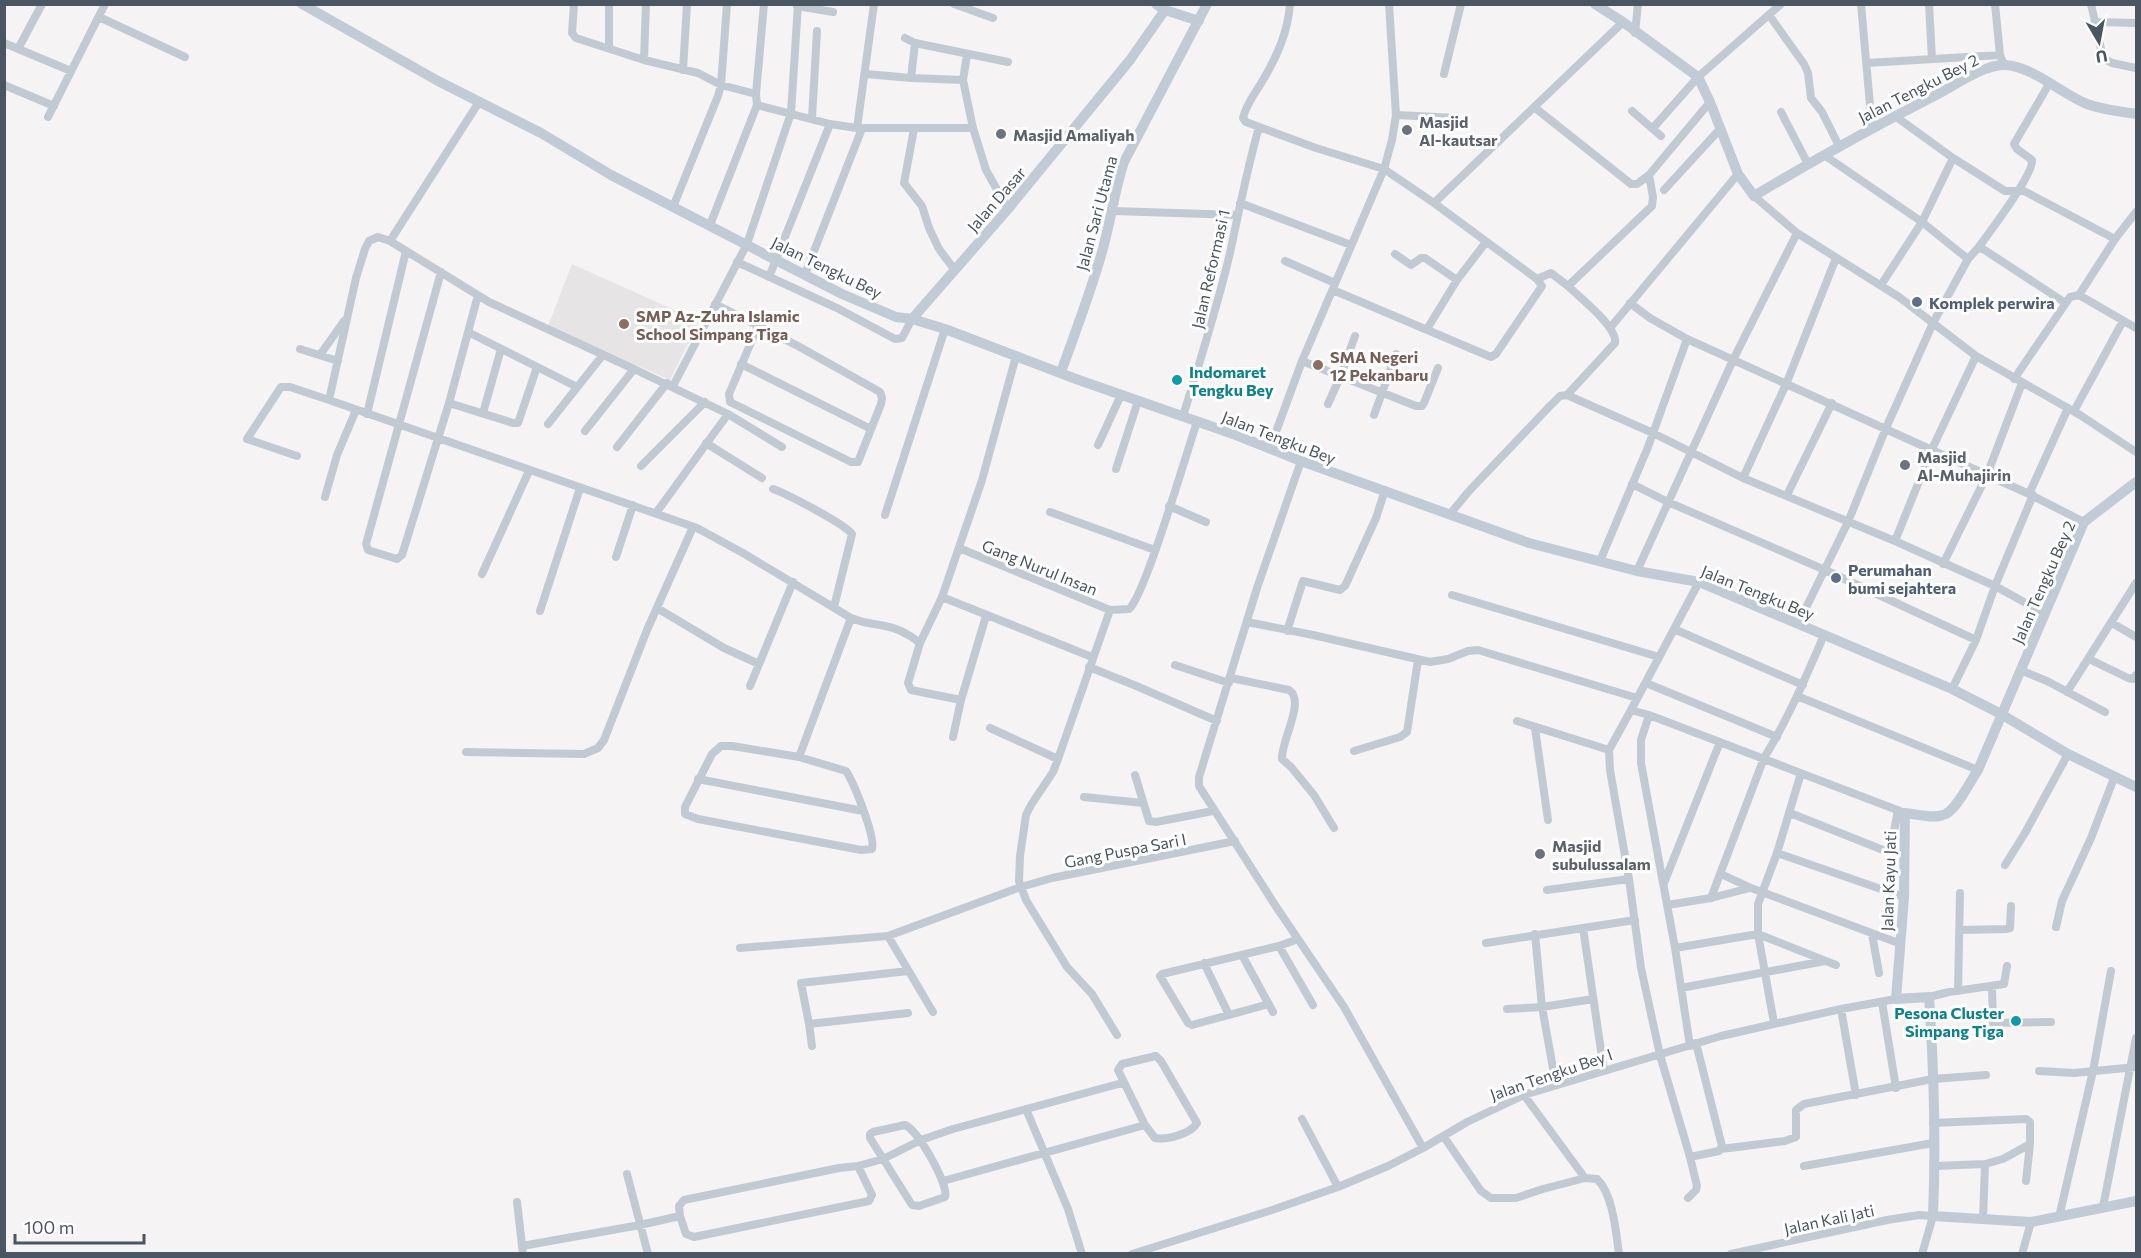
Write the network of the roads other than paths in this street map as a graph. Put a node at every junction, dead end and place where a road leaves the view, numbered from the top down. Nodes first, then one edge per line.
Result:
1 (42, 4) edge
2 (105, 4) edge
3 (302, 4) edge
4 (574, 4) edge
5 (609, 4) edge
6 (646, 4) edge
7 (687, 4) edge
8 (727, 4) edge
9 (764, 4) edge
10 (874, 4) edge
11 (954, 4) edge
12 (1207, 4) edge
13 (1290, 4) edge
14 (1389, 4) edge
15 (1461, 4) edge
16 (1595, 4) edge
17 (1638, 4) edge
18 (1781, 4) edge
19 (1861, 4) edge
20 (1929, 4) edge
21 (1995, 4) edge
22 (2091, 4) edge
23 (797, 5) edge
24 (1161, 7) edge
25 (833, 12) dead end
26 (1769, 15) junction
27 (99, 17) junction
28 (993, 18) dead end
29 (1199, 21) junction
30 (1623, 22) junction
31 (2095, 22) junction
32 (2136, 23) edge
33 (817, 31) dead end
34 (1635, 33) junction
35 (905, 38) dead end
36 (4, 43) edge
37 (915, 43) junction
38 (609, 48) junction
39 (18, 49) junction
40 (968, 55) junction
41 (185, 57) dead end
42 (1932, 59) junction
43 (644, 60) junction
44 (2002, 60) junction
45 (1008, 62) dead end
46 (1867, 63) junction
47 (2136, 68) edge
48 (683, 70) junction
49 (71, 71) junction
50 (866, 74) junction
51 (1444, 74) dead end
52 (1698, 77) junction
53 (910, 78) junction
54 (963, 80) junction
55 (2049, 84) junction
56 (4, 85) edge
57 (721, 85) junction
58 (756, 94) junction
59 (479, 102) junction
60 (1710, 102) junction
61 (757, 105) junction
62 (54, 106) junction
63 (1534, 107) junction
64 (1632, 111) dead end
65 (1781, 112) dead end
66 (790, 113) junction
67 (2136, 114) edge
68 (1396, 115) junction
69 (1895, 116) junction
70 (48, 117) dead end
71 (812, 118) junction
72 (1457, 118) dead end
73 (830, 124) junction
74 (1259, 127) junction
75 (857, 128) junction
76 (973, 128) junction
77 (1653, 128) junction
78 (1872, 128) junction
79 (914, 129) junction
80 (1720, 129) junction
81 (1660, 136) dead end
82 (1839, 146) junction
83 (1824, 155) junction
84 (1953, 158) junction
85 (1808, 164) junction
86 (1384, 169) junction
87 (1738, 174) junction
88 (1649, 175) junction
89 (1664, 190) dead end
90 (2018, 190) junction
91 (1754, 196) junction
92 (1434, 202) junction
93 (1240, 203) junction
94 (674, 207) junction
95 (1008, 209) junction
96 (1113, 210) junction
97 (2136, 212) edge
98 (1238, 215) junction
99 (1922, 222) junction
100 (710, 225) junction
101 (1797, 233) junction
102 (2115, 239) junction
103 (390, 241) junction
104 (1486, 242) junction
105 (747, 244) junction
106 (1351, 244) junction
107 (1978, 248) junction
108 (406, 251) junction
109 (1395, 254) dead end
110 (1836, 258) junction
111 (777, 259) junction
112 (1968, 259) junction
113 (1285, 261) dead end
114 (737, 262) junction
115 (954, 269) junction
116 (441, 272) junction
117 (805, 274) junction
118 (769, 277) junction
119 (1537, 279) junction
120 (1457, 280) junction
121 (1881, 285) junction
122 (1334, 286) junction
123 (1568, 286) junction
124 (478, 295) junction
125 (2079, 295) junction
126 (2064, 302) junction
127 (1630, 303) junction
128 (716, 304) junction
129 (346, 317) junction
130 (912, 319) junction
131 (2123, 321) junction
132 (1933, 322) junction
133 (758, 326) junction
134 (1610, 328) junction
135 (2136, 328) edge
136 (1427, 329) junction
137 (945, 330) junction
138 (468, 332) junction
139 (1355, 336) dead end
140 (1687, 339) junction
141 (300, 349) dead end
142 (501, 349) junction
143 (1396, 354) dead end
144 (320, 355) junction
145 (602, 356) junction
146 (1016, 356) junction
147 (1976, 356) junction
148 (1733, 360) junction
149 (338, 361) junction
150 (1302, 361) junction
151 (741, 364) junction
152 (537, 367) junction
153 (1438, 368) dead end
154 (634, 369) junction
155 (1061, 372) junction
156 (1341, 375) junction
157 (2014, 379) junction
158 (1787, 382) junction
159 (2022, 384) junction
160 (670, 385) junction
161 (577, 387) junction
162 (1382, 392) junction
163 (1120, 395) junction
164 (1567, 395) junction
165 (329, 400) junction
166 (1138, 401) junction
167 (705, 402) junction
168 (449, 403) junction
169 (1832, 403) junction
170 (1328, 404) dead end
171 (356, 410) junction
172 (2071, 410) junction
173 (483, 413) junction
174 (368, 414) junction
175 (729, 414) junction
176 (1374, 415) dead end
177 (1183, 416) junction
178 (1197, 422) junction
179 (548, 424) dead end
180 (399, 425) junction
181 (1886, 428) junction
182 (872, 429) junction
183 (585, 431) dead end
184 (1653, 433) junction
185 (438, 439) junction
186 (706, 443) junction
187 (1098, 445) dead end
188 (617, 447) dead end
189 (782, 447) dead end
190 (1270, 448) junction
191 (1932, 449) junction
192 (2136, 452) edge
193 (1691, 453) junction
194 (297, 456) dead end
195 (1300, 461) junction
196 (642, 466) dead end
197 (1116, 469) dead end
198 (529, 471) junction
199 (1987, 474) junction
200 (762, 478) dead end
201 (1743, 478) junction
202 (2136, 482) edge
203 (1632, 484) junction
204 (580, 488) junction
205 (773, 489) dead end
206 (1385, 490) junction
207 (2031, 494) junction
208 (1787, 495) junction
209 (325, 497) dead end
210 (1668, 502) junction
211 (633, 505) junction
212 (1169, 506) junction
213 (1050, 512) dead end
214 (656, 513) junction
215 (885, 514) dead end
216 (1450, 514) junction
217 (1206, 522) dead end
218 (1848, 522) junction
219 (2084, 522) junction
220 (693, 526) junction
221 (1895, 541) junction
222 (959, 548) junction
223 (1155, 550) junction
224 (616, 557) dead end
225 (1600, 561) junction
226 (1943, 564) junction
227 (1825, 570) junction
228 (1637, 571) junction
229 (482, 574) dead end
230 (793, 582) junction
231 (1699, 582) junction
232 (2136, 584) edge
233 (1995, 586) junction
234 (1452, 595) dead end
235 (942, 597) junction
236 (834, 607) junction
237 (657, 608) junction
238 (540, 610) dead end
239 (1110, 610) junction
240 (2044, 613) junction
241 (986, 616) junction
242 (851, 618) junction
243 (1247, 622) junction
244 (2112, 623) junction
245 (1798, 624) junction
246 (1674, 628) junction
247 (1287, 631) junction
248 (1824, 635) junction
249 (2136, 637) edge
250 (1976, 640) junction
251 (920, 643) junction
252 (1092, 657) junction
253 (1659, 657) junction
254 (2089, 659) junction
255 (1418, 660) junction
256 (759, 664) junction
257 (1174, 665) dead end
258 (1089, 668) junction
259 (2020, 670) junction
260 (2136, 675) edge
261 (1230, 680) junction
262 (1646, 683) junction
263 (1803, 685) junction
264 (750, 686) dead end
265 (1952, 689) junction
266 (2067, 692) junction
267 (1797, 696) junction
268 (1637, 698) junction
269 (961, 700) junction
270 (1631, 710) junction
271 (2105, 712) dead end
272 (2001, 714) junction
273 (1649, 715) junction
274 (1217, 721) junction
275 (1517, 721) dead end
276 (990, 728) dead end
277 (1535, 728) junction
278 (953, 737) dead end
279 (1777, 737) junction
280 (1720, 742) junction
281 (1354, 750) dead end
282 (1609, 750) junction
283 (466, 752) dead end
284 (2068, 754) junction
285 (799, 757) junction
286 (1764, 758) junction
287 (1058, 759) junction
288 (1977, 770) junction
289 (1801, 773) junction
290 (1135, 775) dead end
291 (2114, 778) junction
292 (698, 779) junction
293 (2136, 787) edge
294 (1084, 797) dead end
295 (1143, 803) junction
296 (863, 811) junction
297 (1213, 811) junction
298 (1901, 812) junction
299 (1790, 813) junction
300 (1548, 820) dead end
301 (1334, 828) dead end
302 (1235, 842) junction
303 (1777, 853) junction
304 (2005, 865) dead end
305 (1720, 874) junction
306 (1629, 879) junction
307 (1664, 884) junction
308 (1021, 887) junction
309 (1751, 888) junction
310 (1547, 890) dead end
311 (1762, 891) junction
312 (1960, 893) dead end
313 (1904, 897) junction
314 (1711, 898) junction
315 (1666, 905) junction
316 (2011, 906) dead end
317 (1635, 920) junction
318 (2056, 927) dead end
319 (1583, 928) junction
320 (1960, 930) junction
321 (1535, 934) junction
322 (1758, 934) junction
323 (1872, 934) junction
324 (888, 936) junction
325 (1298, 939) junction
326 (1486, 943) dead end
327 (1901, 944) junction
328 (1279, 946) junction
329 (740, 948) dead end
330 (1675, 948) junction
331 (1242, 955) junction
332 (1827, 961) junction
333 (1204, 963) junction
334 (1836, 965) dead end
335 (2007, 966) dead end
336 (908, 971) junction
337 (2111, 971) dead end
338 (1766, 973) junction
339 (1879, 973) dead end
340 (1992, 986) junction
341 (1681, 987) junction
342 (1958, 990) junction
343 (1929, 998) junction
344 (1593, 999) junction
345 (1896, 999) junction
346 (1882, 1002) junction
347 (1313, 1005) dead end
348 (1542, 1007) junction
349 (1507, 1009) dead end
350 (1840, 1009) junction
351 (933, 1012) dead end
352 (908, 1013) dead end
353 (1230, 1015) junction
354 (2051, 1022) dead end
355 (1774, 1023) junction
356 (809, 1024) junction
357 (1117, 1035) dead end
358 (2136, 1038) edge
359 (1693, 1045) junction
360 (812, 1046) dead end
361 (1660, 1055) junction
362 (2134, 1067) edge
363 (1604, 1071) junction
364 (2039, 1071) dead end
365 (2093, 1071) junction
366 (1986, 1075) dead end
367 (1933, 1079) junction
368 (1122, 1083) junction
369 (1556, 1085) junction
370 (1896, 1088) junction
371 (1524, 1095) junction
372 (1856, 1095) junction
373 (1026, 1109) junction
374 (1302, 1119) dead end
375 (1933, 1123) junction
376 (1145, 1125) junction
377 (1443, 1137) junction
378 (921, 1140) junction
379 (1933, 1143) junction
380 (2030, 1144) junction
381 (1423, 1149) junction
382 (1721, 1149) junction
383 (1045, 1153) junction
384 (1690, 1157) junction
385 (883, 1159) junction
386 (1985, 1164) junction
387 (858, 1166) junction
388 (1804, 1166) dead end
389 (1935, 1166) junction
390 (627, 1174) dead end
391 (1586, 1178) junction
392 (943, 1181) junction
393 (2026, 1181) dead end
394 (1338, 1187) junction
395 (1688, 1198) dead end
396 (2136, 1201) edge
397 (517, 1202) dead end
398 (2103, 1207) junction
399 (680, 1216) junction
400 (1933, 1216) junction
401 (2059, 1216) junction
402 (1983, 1220) junction
403 (2031, 1222) junction
404 (640, 1226) junction
405 (522, 1250) edge
406 (1768, 1250) edge
407 (648, 1254) edge
408 (1082, 1254) edge
409 (1132, 1254) edge
410 (1619, 1254) edge
411 (1731, 1254) edge
412 (1922, 1254) edge
413 (2022, 1254) edge

1 - 39 street
2 - 27 street
3 - 59 street, Jalan Tengku Bey
4 - 38 street
5 - 38 street
6 - 43 street
7 - 48 street
8 - 57 street
9 - 58 street
10 - 50 street
11 - 28 street
12 - 29 street, Jalan Sari Utama
13 - 74 street
14 - 68 street
15 - 51 street
16 - 30 street
17 - 34 street
18 - 26 street
19 - 46 street
20 - 42 street
21 - 44 street
22 - 31 street
23 - 25 street
23 - 66 street
24 - 29 street
24 - 95 street, Jalan Dasar
26 - 52 street
26 - 82 street
27 - 41 street
27 - 49 street
29 - 96 street, Jalan Sari Utama
30 - 34 street
30 - 63 street
31 - 32 street
31 - 47 street
33 - 71 street
34 - 52 street
35 - 37 street
36 - 39 street
37 - 40 street
37 - 53 street
38 - 43 street
39 - 49 street
40 - 45 street
40 - 54 street
42 - 44 street
42 - 46 street
43 - 48 street
44 - 55 street, Jalan Tengku Bey 2
44 - 69 street, Jalan Tengku Bey 2
46 - 78 street
48 - 57 street
49 - 62 street
50 - 53 street
50 - 75 street
52 - 60 street
52 - 77 street
53 - 54 street
54 - 76 street
55 - 67 street, Jalan Tengku Bey 2
55 - 90 street
56 - 62 street
57 - 58 street
57 - 94 street
58 - 61 street
59 - 94 street, Jalan Tengku Bey
59 - 103 street
60 - 80 street
60 - 88 street
61 - 66 street
61 - 100 street
62 - 70 street
63 - 88 street
63 - 92 street
64 - 77 street
65 - 85 street
66 - 71 street
66 - 105 street
68 - 72 street
68 - 86 street
69 - 78 street, Jalan Tengku Bey 2
69 - 84 street
71 - 73 street
73 - 75 street
73 - 111 street
74 - 86 street
74 - 93 street, Jalan Reformasi 1
75 - 79 street
75 - 117 street
76 - 79 street
76 - 95 street
77 - 81 street
78 - 82 street, Jalan Tengku Bey 2
79 - 115 street
80 - 87 street
80 - 89 street
82 - 83 street, Jalan Tengku Bey 2
83 - 85 street, Jalan Tengku Bey 2
83 - 99 street
84 - 90 street
84 - 99 street
85 - 91 street, Jalan Tengku Bey 2
86 - 92 street
86 - 106 street
87 - 91 street
87 - 127 street
88 - 123 street
90 - 102 street
90 - 107 street
91 - 101 street
92 - 104 street
93 - 98 street, Jalan Reformasi 1
93 - 106 street
94 - 100 street, Jalan Tengku Bey
95 - 115 street, Jalan Dasar
96 - 98 street
96 - 155 street, Jalan Sari Utama
97 - 102 street
98 - 177 street, Jalan Reformasi 1
99 - 112 street
99 - 121 street
100 - 105 street, Jalan Tengku Bey
101 - 110 street
101 - 148 street
102 - 125 street
103 - 108 street
103 - 129 street
104 - 119 street
104 - 120 street
105 - 111 street, Jalan Tengku Bey
105 - 114 street
106 - 122 street
107 - 112 street
107 - 126 street
108 - 116 street
108 - 174 street
109 - 120 street
110 - 121 street
110 - 158 street
111 - 117 street, Jalan Tengku Bey
111 - 118 street
112 - 132 street
113 - 122 street
114 - 118 street
114 - 128 street
115 - 130 street, Jalan Dasar
116 - 124 street
116 - 180 street
117 - 130 street, Jalan Tengku Bey
118 - 130 street
119 - 123 street
119 - 136 street
120 - 136 street
121 - 132 street
122 - 136 street
122 - 150 street
123 - 134 street
124 - 138 street
124 - 145 street
125 - 126 street
125 - 131 street
126 - 157 street
127 - 134 street
127 - 140 street
128 - 133 street
128 - 160 street
129 - 144 street
129 - 149 street
130 - 137 street, Jalan Tengku Bey
131 - 135 street
131 - 172 street
132 - 147 street
132 - 181 street
133 - 151 street
133 - 182 street
134 - 164 street
137 - 146 street, Jalan Tengku Bey
137 - 215 street
138 - 142 street
138 - 168 street
139 - 156 street
140 - 148 street
140 - 184 street
141 - 144 street
142 - 152 street
142 - 173 street
143 - 162 street
144 - 149 street
145 - 154 street
145 - 161 street
146 - 155 street, Jalan Tengku Bey
146 - 222 street
147 - 157 street
147 - 191 street
148 - 158 street
148 - 193 street
149 - 165 street
150 - 156 street
150 - 190 street
151 - 182 street
151 - 182 street
152 - 161 street
152 - 173 street
153 - 162 street
154 - 160 street
154 - 183 street
155 - 163 street, Jalan Tengku Bey
156 - 162 street
156 - 170 street
157 - 159 street
158 - 169 street
158 - 201 street
159 - 172 street
159 - 199 street
160 - 167 street
160 - 188 street
161 - 179 street
162 - 176 street
163 - 166 street, Jalan Tengku Bey
163 - 187 street
164 - 184 street
164 - 216 street
165 - 171 street
165 - 194 street
166 - 177 street, Jalan Tengku Bey
166 - 197 street
167 - 175 street
167 - 196 street
168 - 173 street
168 - 185 street
169 - 181 street
169 - 208 street
171 - 174 street
171 - 209 street
172 - 192 street
172 - 207 street
174 - 180 street
175 - 186 street
175 - 189 street
177 - 178 street, Jalan Tengku Bey
178 - 190 street, Jalan Tengku Bey
178 - 212 street
180 - 185 street
180 - 185 street
181 - 191 street
181 - 218 street
184 - 193 street
184 - 203 street
185 - 198 street
186 - 200 street
186 - 214 street
190 - 195 street, Jalan Tengku Bey
191 - 199 street
191 - 221 street
193 - 201 street
193 - 210 street
195 - 206 street, Jalan Tengku Bey
195 - 243 street
198 - 204 street
198 - 229 street
199 - 207 street
199 - 226 street
201 - 208 street
202 - 219 street, Jalan Tengku Bey 2
203 - 210 street
203 - 225 street
204 - 211 street
204 - 238 street
205 - 236 street
206 - 216 street, Jalan Tengku Bey
206 - 247 street
207 - 219 street
207 - 233 street
208 - 218 street
210 - 227 street
210 - 228 street
211 - 214 street
211 - 224 street
212 - 217 street
212 - 223 street
213 - 223 street
214 - 220 street
216 - 225 street, Jalan Tengku Bey
218 - 221 street
218 - 227 street
219 - 240 street, Jalan Tengku Bey 2
220 - 230 street
220 - 237 street
221 - 226 street
222 - 235 street
222 - 239 street, Gang Nurul Insan
223 - 239 street
225 - 228 street, Jalan Tengku Bey
226 - 233 street
227 - 245 street
227 - 250 street
228 - 231 street, Jalan Tengku Bey
230 - 236 street
230 - 256 street
231 - 245 street, Jalan Tengku Bey
231 - 246 street
232 - 244 street
233 - 240 street
233 - 250 street
234 - 253 street
235 - 241 street
235 - 251 street
236 - 242 street
237 - 256 street
237 - 283 street
239 - 252 street
240 - 259 street, Jalan Tengku Bey 2
241 - 252 street
241 - 269 street
242 - 251 street
242 - 285 street
243 - 247 street
243 - 261 street
244 - 249 street
244 - 254 street
245 - 248 street, Jalan Tengku Bey
246 - 253 street
246 - 263 street
247 - 255 street
248 - 263 street
248 - 265 street, Jalan Tengku Bey
250 - 265 street
251 - 269 street
252 - 258 street
253 - 262 street
254 - 260 street
254 - 266 street
255 - 268 street
255 - 281 street
256 - 264 street
257 - 261 street
258 - 274 street
258 - 287 street
259 - 266 street
259 - 272 street, Jalan Tengku Bey 2
261 - 274 street
261 - 301 street
262 - 268 street
262 - 279 street
263 - 267 street
265 - 272 street, Jalan Tengku Bey
266 - 271 street
267 - 279 street
267 - 288 street
268 - 270 street
269 - 278 street
270 - 273 street
270 - 282 street
272 - 284 street, Jalan Tengku Bey
272 - 288 street, Jalan Kayu Jati
273 - 280 street
273 - 307 street
274 - 297 street
275 - 277 street
276 - 287 street
277 - 282 street
277 - 300 street
279 - 286 street
280 - 286 street
280 - 307 street
282 - 306 street
284 - 291 street, Jalan Tengku Bey
284 - 304 street
285 - 292 street
285 - 296 street
286 - 289 street
286 - 305 street
287 - 308 street
288 - 298 street, Jalan Kayu Jati
289 - 298 street
289 - 299 street
290 - 295 street
291 - 293 street, Jalan Tengku Bey
291 - 318 street
292 - 296 street
292 - 296 street
294 - 295 street
295 - 297 street
297 - 302 street
298 - 299 street
298 - 313 street, Jalan Kayu Jati
299 - 303 street
302 - 308 street, Gang Puspa Sari I
302 - 325 street
303 - 311 street
303 - 313 street
305 - 309 street
305 - 314 street
306 - 310 street
306 - 317 street
307 - 315 street
308 - 324 street, Gang Puspa Sari I
308 - 357 street
309 - 311 street
309 - 314 street
311 - 322 street
311 - 323 street
312 - 320 street
313 - 327 street, Jalan Kayu Jati
314 - 315 street
315 - 330 street
316 - 320 street
317 - 319 street
317 - 361 street
319 - 321 street
319 - 344 street
320 - 342 street
321 - 326 street
321 - 348 street
322 - 330 street
322 - 332 street
322 - 338 street
323 - 327 street
323 - 339 street
324 - 329 street, Gang Puspa Sari I
324 - 336 street
325 - 328 street
325 - 381 street
327 - 345 street, Jalan Kayu Jati
328 - 331 street
328 - 347 street
330 - 341 street
331 - 333 street
331 - 353 street
332 - 334 street
332 - 338 street
333 - 353 street
333 - 353 street
335 - 340 street
336 - 351 street
336 - 356 street
337 - 365 street
338 - 341 street
338 - 355 street
340 - 342 street, Jalan Tengku Bey I
340 - 354 street
341 - 359 street
342 - 343 street, Jalan Tengku Bey I
343 - 345 street, Jalan Tengku Bey I
343 - 367 street
344 - 348 street
344 - 363 street
345 - 346 street, Jalan Tengku Bey I
346 - 350 street, Jalan Tengku Bey I
346 - 370 street
348 - 349 street
348 - 369 street
350 - 355 street, Jalan Tengku Bey I
350 - 372 street
352 - 356 street
355 - 359 street, Jalan Tengku Bey I
356 - 360 street
358 - 362 street
359 - 361 street, Jalan Tengku Bey I
359 - 382 street
361 - 363 street, Jalan Tengku Bey I
361 - 384 street
362 - 365 street
362 - 398 street
363 - 369 street, Jalan Tengku Bey I
364 - 365 street
365 - 401 street
366 - 367 street
367 - 370 street
367 - 375 street
368 - 373 street
368 - 376 street
368 - 376 street
369 - 371 street, Jalan Tengku Bey I
370 - 372 street
371 - 377 street, Jalan Tengku Bey I
371 - 391 street
372 - 382 street
373 - 378 street
373 - 383 street
374 - 394 street
375 - 379 street
375 - 380 street
376 - 383 street
377 - 381 street, Jalan Tengku Bey I
377 - 391 street
378 - 385 street
378 - 385 street
378 - 392 street
379 - 388 street
379 - 389 street
380 - 386 street
380 - 393 street
381 - 394 street, Jalan Tengku Bey I
382 - 384 street
383 - 392 street
383 - 408 street
384 - 395 street
385 - 387 street
385 - 392 street
386 - 389 street
386 - 402 street
387 - 399 street
387 - 399 street
389 - 400 street
390 - 404 street
391 - 410 street
394 - 409 street, Jalan Tengku Bey I
396 - 398 street
397 - 405 street
398 - 401 street
399 - 404 street
400 - 402 street
400 - 406 street, Jalan Kali Jati
400 - 412 street
401 - 403 street
402 - 403 street
403 - 413 street
404 - 405 street
404 - 407 street
406 - 411 street, Jalan Kali Jati

